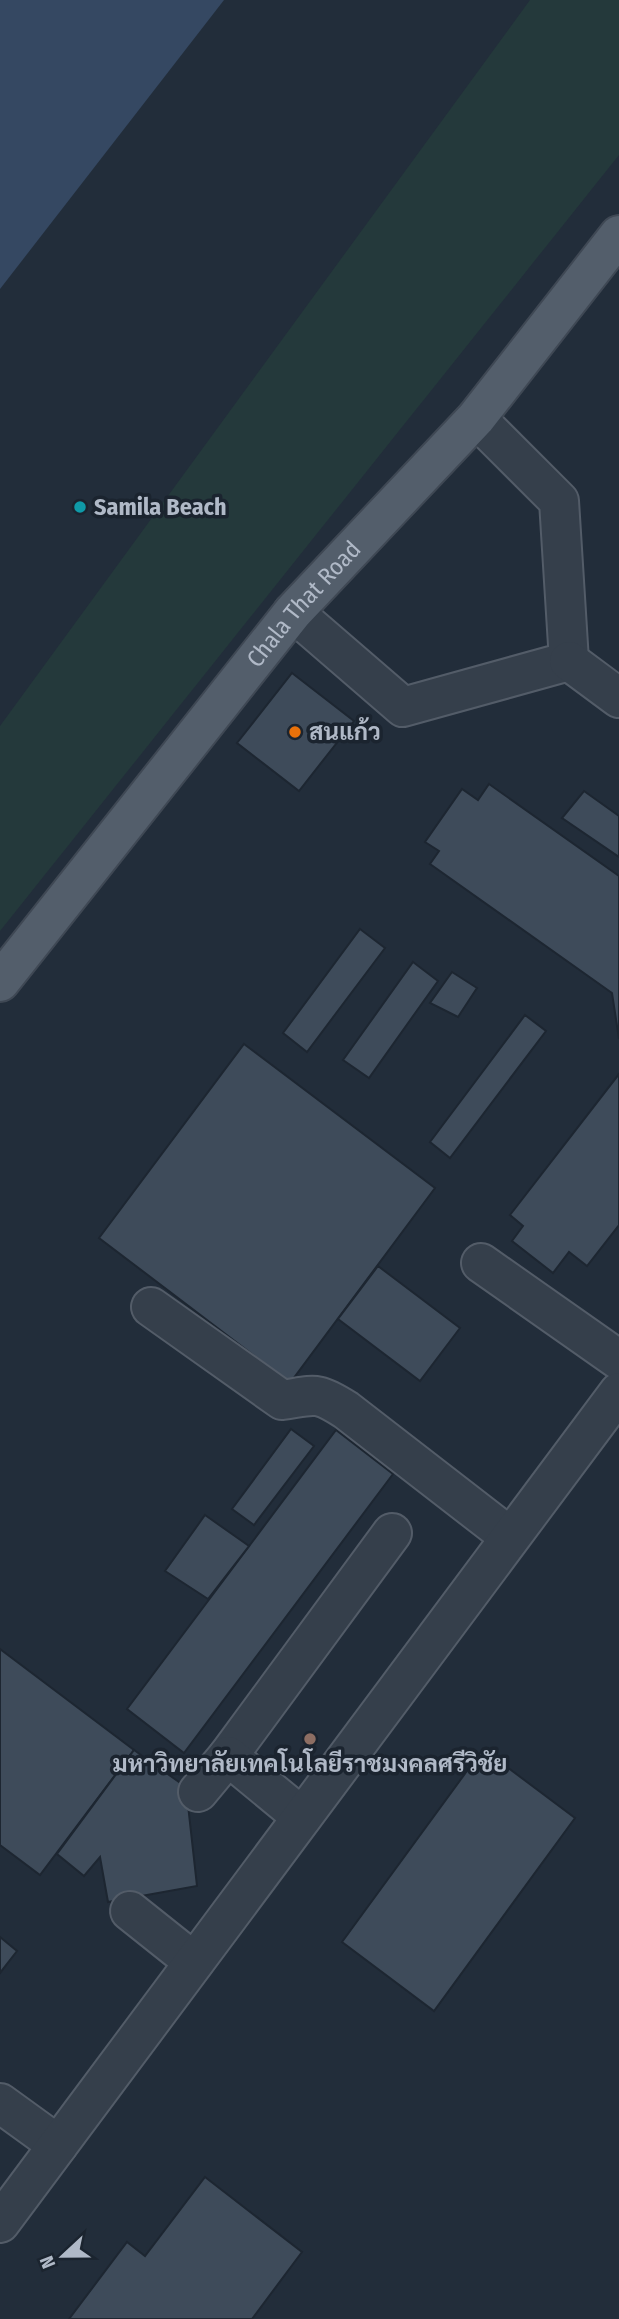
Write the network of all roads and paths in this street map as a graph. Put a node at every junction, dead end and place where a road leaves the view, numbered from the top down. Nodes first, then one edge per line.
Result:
1 (619, 235) edge
2 (476, 418) junction
3 (293, 612) junction
4 (569, 661) junction
5 (619, 698) edge
6 (0, 982) edge
7 (481, 1263) dead end
8 (151, 1307) dead end
9 (619, 1360) edge
10 (619, 1392) edge
11 (392, 1533) dead end
12 (510, 1537) junction
13 (228, 1756) junction
14 (198, 1791) dead end
15 (302, 1817) junction
16 (130, 1911) dead end
17 (194, 1962) junction
18 (0, 2103) edge
19 (58, 2145) junction
20 (0, 2223) edge

1 - 2 main road, Chala That Road
2 - 3 main road, Chala That Road
2 - 4 lane
3 - 4 lane
3 - 6 main road, Chala That Road
4 - 5 lane
7 - 9 lane
8 - 12 lane
10 - 12 lane
11 - 13 lane
12 - 15 lane
13 - 14 lane
13 - 15 lane
15 - 17 lane
16 - 17 lane
17 - 19 lane
18 - 19 lane
19 - 20 lane

